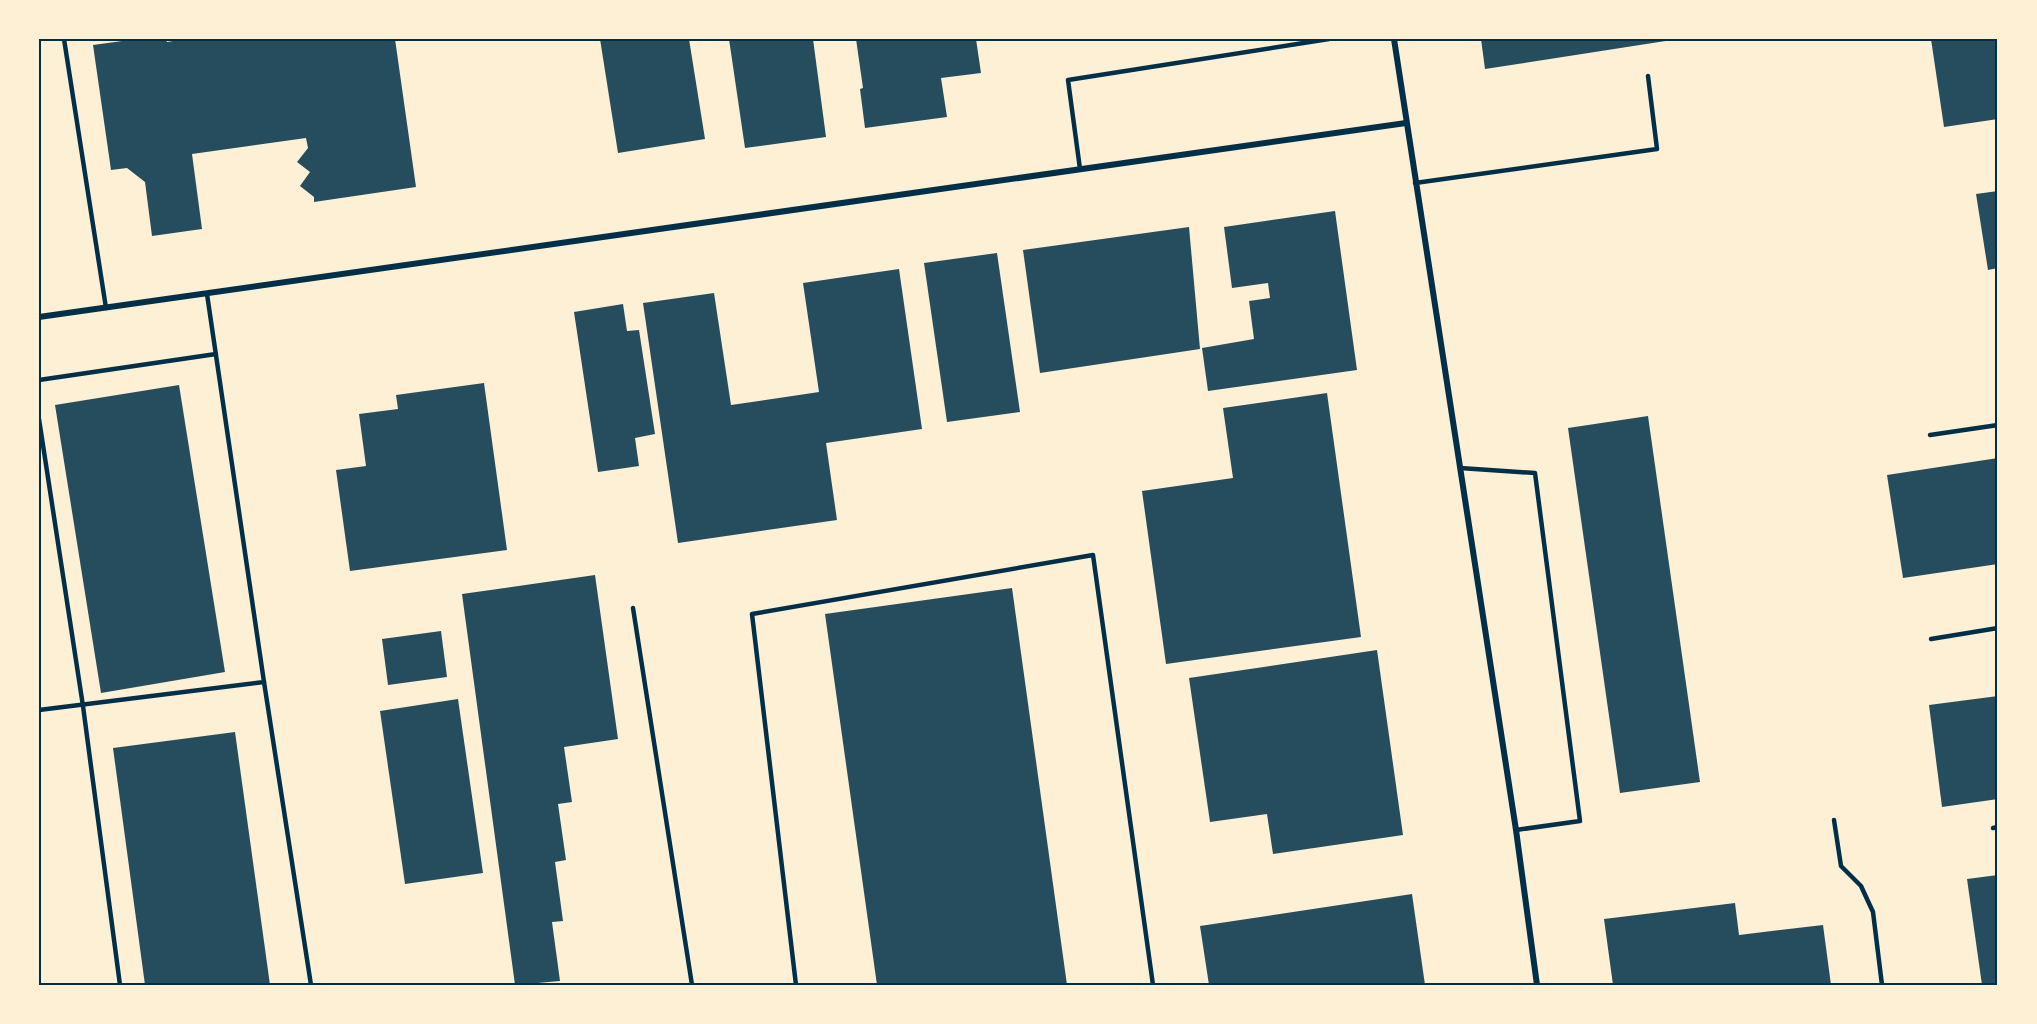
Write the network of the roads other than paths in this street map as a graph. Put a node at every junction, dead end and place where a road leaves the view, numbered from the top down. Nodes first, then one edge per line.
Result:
1 (64, 39) edge
2 (1329, 39) edge
3 (1394, 39) edge
4 (1648, 76) dead end
5 (1406, 123) junction
6 (1080, 169) junction
7 (1415, 183) junction
8 (207, 294) junction
9 (106, 308) junction
10 (39, 317) edge
11 (216, 354) junction
12 (39, 380) edge
13 (39, 419) edge
14 (1998, 425) edge
15 (1930, 435) dead end
16 (1460, 468) junction
17 (633, 608) dead end
18 (1998, 628) edge
19 (1931, 639) dead end
20 (264, 682) junction
21 (83, 706) junction
22 (39, 710) edge
23 (1834, 820) dead end
24 (1516, 830) junction
25 (120, 985) edge
26 (311, 985) edge
27 (692, 985) edge
28 (796, 985) edge
29 (1153, 985) edge
30 (1537, 985) edge
31 (1882, 985) edge

1 - 9 lane
2 - 6 lane
3 - 5 street
4 - 7 lane
5 - 6 street
5 - 7 street
6 - 8 street
7 - 16 street
8 - 9 street
8 - 11 lane
9 - 10 street
11 - 12 lane
11 - 20 lane
13 - 21 lane
14 - 15 lane
16 - 24 street
16 - 24 lane
17 - 27 lane
18 - 19 lane
20 - 21 lane
20 - 26 lane
21 - 22 lane
21 - 25 lane
23 - 31 lane
24 - 30 street
28 - 29 lane

